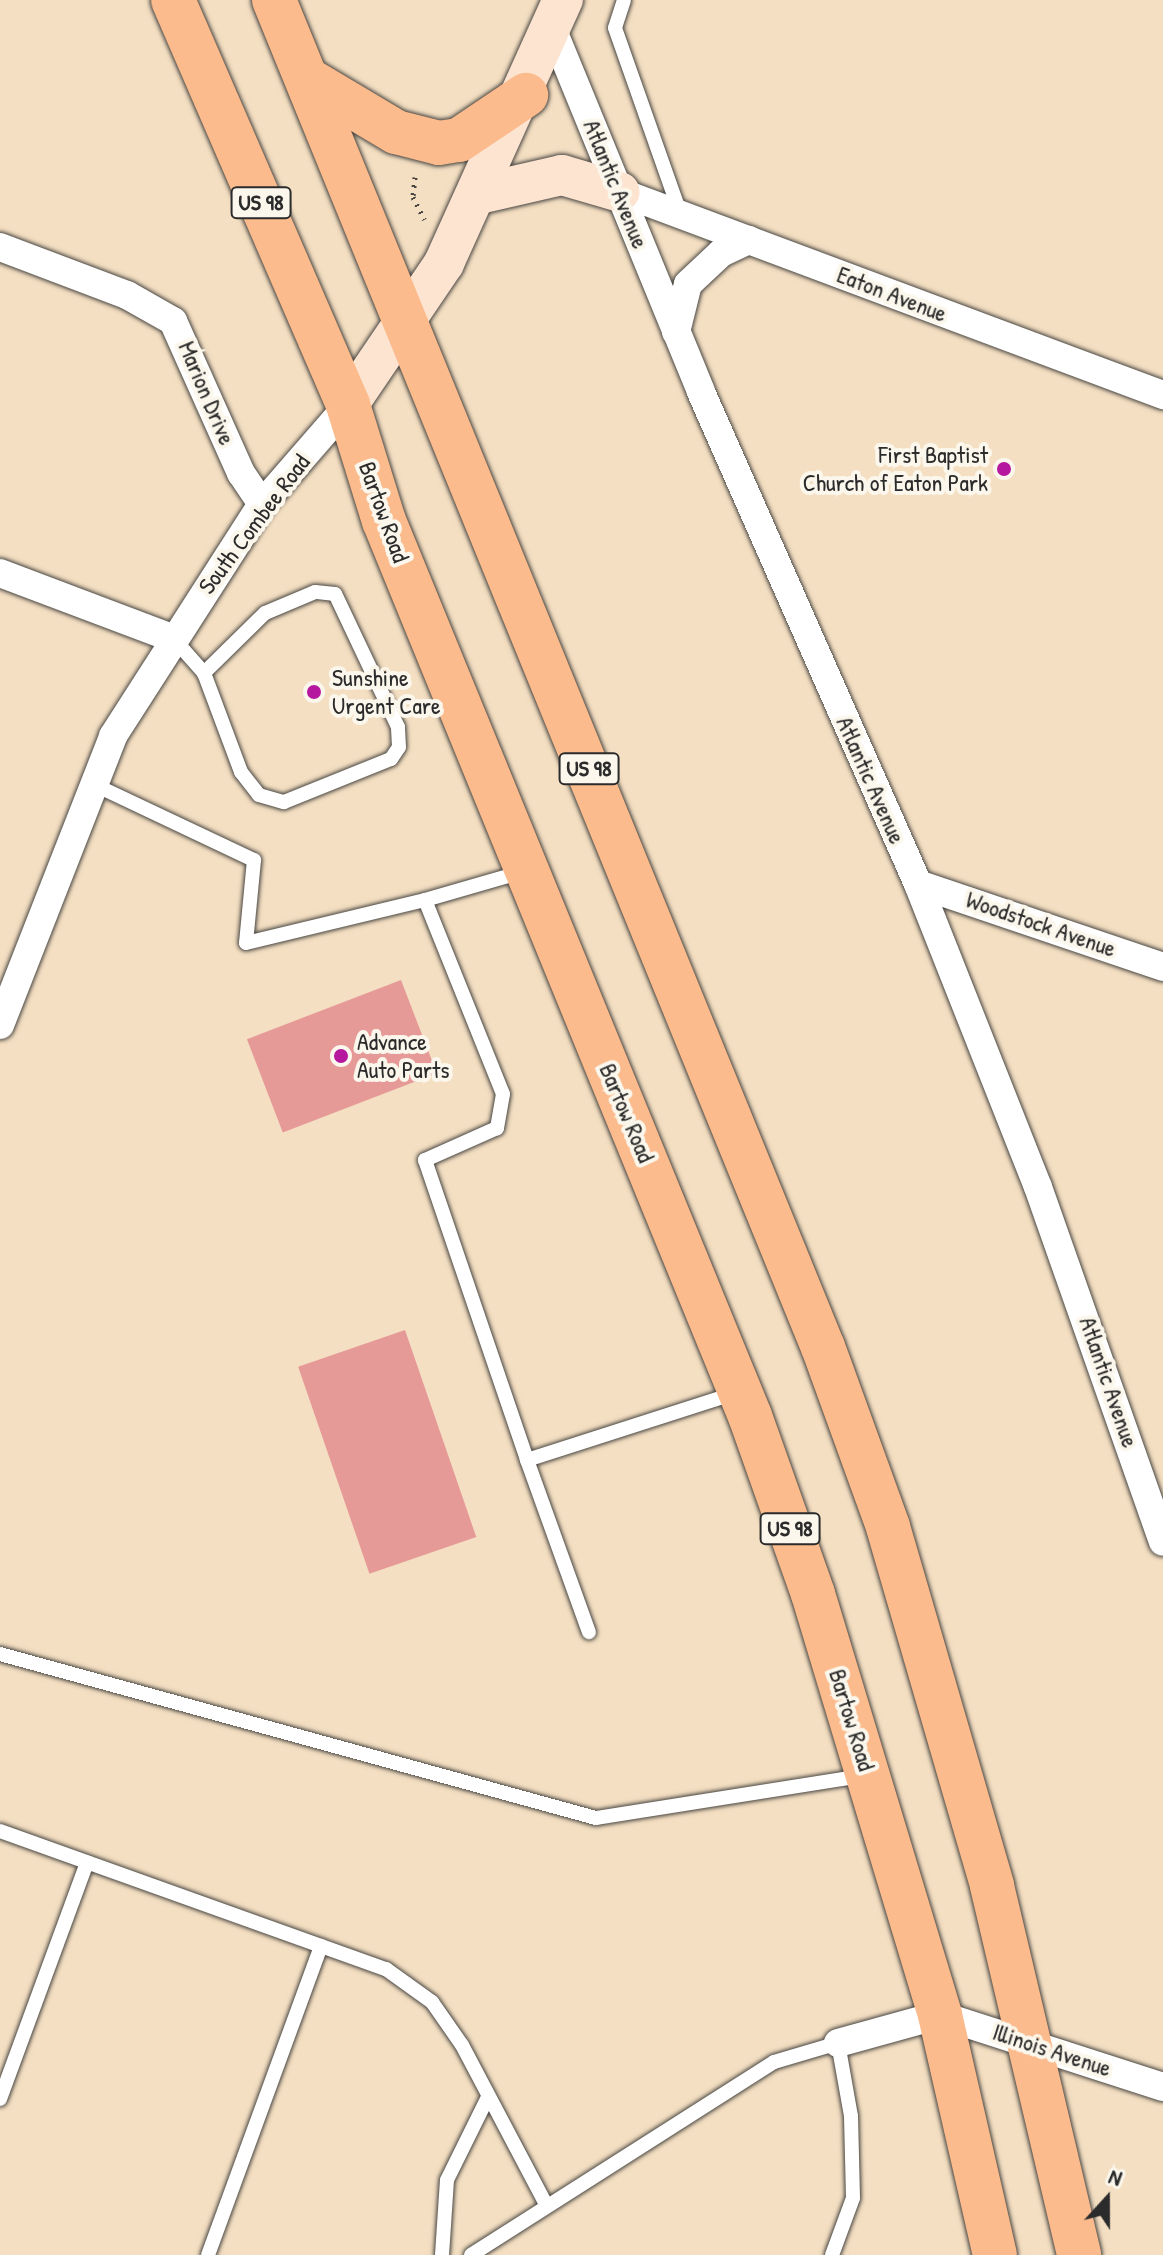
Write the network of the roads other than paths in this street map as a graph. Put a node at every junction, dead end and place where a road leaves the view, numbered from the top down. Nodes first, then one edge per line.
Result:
1 (173, 0) edge
2 (274, 0) edge
3 (624, 0) edge
4 (558, 14) edge
5 (307, 79) junction
6 (526, 95) junction
7 (620, 192) junction
8 (479, 194) junction
9 (680, 213) junction
10 (749, 240) junction
11 (0, 247) edge
12 (408, 325) junction
13 (676, 332) junction
14 (1163, 395) edge
15 (348, 405) junction
16 (262, 504) junction
17 (0, 573) edge
18 (172, 638) junction
19 (204, 673) junction
20 (93, 784) junction
21 (528, 870) junction
22 (918, 884) junction
23 (425, 900) junction
24 (1163, 967) edge
25 (0, 1025) edge
26 (740, 1391) junction
27 (527, 1460) junction
28 (1163, 1541) edge
29 (589, 1632) dead end
30 (0, 1654) edge
31 (869, 1774) junction
32 (0, 1831) edge
33 (87, 1862) junction
34 (321, 1946) junction
35 (940, 2015) junction
36 (1031, 2040) junction
37 (838, 2043) junction
38 (1163, 2087) edge
39 (488, 2097) junction
40 (0, 2099) edge
41 (546, 2204) junction
42 (208, 2255) edge
43 (442, 2255) edge
44 (471, 2255) edge
45 (832, 2255) edge
46 (995, 2255) edge
47 (1079, 2255) edge

1 - 15 main road, Bartow Road / US 98
2 - 5 main road, US 98
3 - 9 lane
4 - 6 main road, South Combee Road
4 - 7 street, Atlantic Avenue
5 - 6 main road
5 - 12 main road, US 98
6 - 8 main road, South Combee Road
7 - 8 main road
7 - 9 street, Eaton Avenue
7 - 13 street, Atlantic Avenue
8 - 12 main road, South Combee Road
9 - 10 street, Eaton Avenue
10 - 13 street
10 - 14 street, Eaton Avenue
11 - 16 street, Marion Drive
12 - 15 main road, South Combee Road
12 - 36 main road, US 98
13 - 22 street, Atlantic Avenue
15 - 16 street, South Combee Road
15 - 21 main road, Bartow Road / US 98
16 - 18 street, South Combee Road
17 - 18 street
18 - 19 lane
18 - 20 street, South Combee Road
19 - 19 lane
20 - 23 lane
20 - 25 street, South Combee Road
21 - 23 lane
21 - 26 main road, Bartow Road / US 98
22 - 24 street, Woodstock Avenue
22 - 28 street, Atlantic Avenue
23 - 27 lane
26 - 27 lane
26 - 31 main road, Bartow Road / US 98
27 - 29 lane
30 - 31 lane
31 - 35 main road, Bartow Road / US 98
32 - 33 lane
33 - 34 lane
33 - 40 lane
34 - 39 lane
34 - 42 lane
35 - 36 street, Illinois Avenue
35 - 37 street
35 - 46 main road, Bartow Road / US 98
36 - 38 street, Illinois Avenue
36 - 47 main road, US 98
37 - 41 lane
37 - 45 lane
39 - 41 lane
39 - 43 lane
41 - 44 lane

